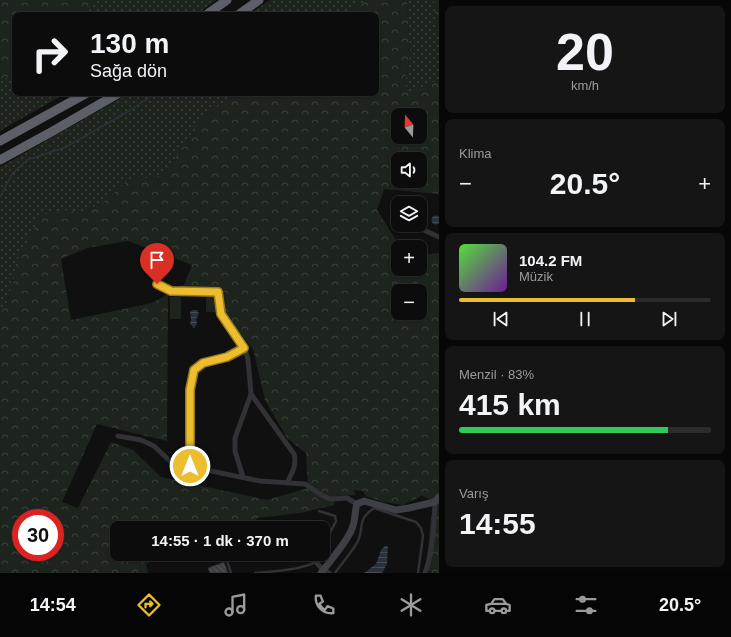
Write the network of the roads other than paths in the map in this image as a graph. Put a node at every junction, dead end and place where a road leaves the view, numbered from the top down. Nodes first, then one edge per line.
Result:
1 (227, 0) edge
2 (259, 0) edge
3 (210, 12) edge
4 (242, 12) edge
5 (82, 96) edge
6 (114, 96) edge
7 (0, 141) edge
8 (0, 160) edge
9 (427, 232) edge
10 (439, 237) edge
11 (157, 284) dead end
12 (244, 348) junction
13 (251, 394) junction
14 (118, 436) dead end
15 (190, 466) junction
16 (243, 477) junction
17 (287, 483) junction
18 (437, 499) edge
19 (357, 504) junction
20 (320, 510) dead end
21 (330, 533) edge
22 (227, 561) edge
23 (316, 562) joint
24 (325, 572) edge
25 (231, 573) edge
26 (255, 573) edge
27 (335, 573) edge
28 (418, 573) edge
29 (425, 573) edge

1 - 3 highway
2 - 4 highway
5 - 7 highway
6 - 8 highway
9 - 10 street
11 - 12 street
12 - 13 street
12 - 15 street
13 - 16 street
13 - 17 street
14 - 15 street
15 - 16 street
16 - 17 street
17 - 19 street
18 - 19 street
18 - 29 street
19 - 24 street
20 - 21 lane
22 - 25 lane
23 - 24 street
23 - 26 lane
27 - 28 lane

